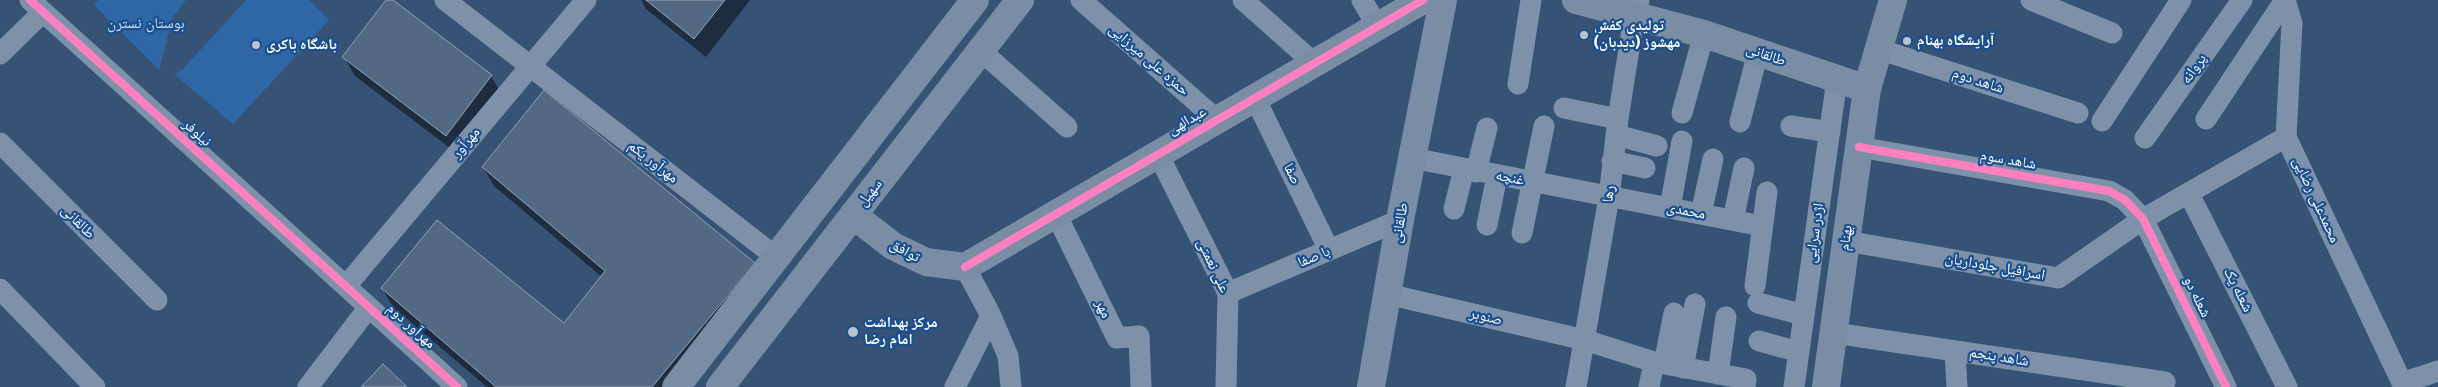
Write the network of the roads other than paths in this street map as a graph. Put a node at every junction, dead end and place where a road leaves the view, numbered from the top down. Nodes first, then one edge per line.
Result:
1 (445, 0) edge
2 (586, 0) edge
3 (975, 0) edge
4 (1020, 0) edge
5 (1081, 0) edge
6 (1243, 0) edge
7 (1362, 0) edge
8 (1443, 0) edge
9 (1531, 0) edge
10 (1576, 0) edge
11 (1893, 0) edge
12 (2031, 0) edge
13 (2181, 0) edge
14 (2242, 0) edge
15 (2285, 0) edge
16 (1418, 2) edge
17 (37, 6) edge
18 (2066, 7) edge
19 (1637, 8) edge
20 (1377, 26) junction
21 (2112, 33) dead end
22 (1704, 34) junction
23 (1878, 48) junction
24 (981, 51) junction
25 (1758, 52) junction
26 (0, 54) edge
27 (1314, 63) junction
28 (530, 66) junction
29 (1837, 79) junction
30 (1518, 84) dead end
31 (1867, 88) junction
32 (1254, 98) junction
33 (1564, 108) dead end
34 (1682, 113) dead end
35 (2078, 113) dead end
36 (2206, 119) dead end
37 (1217, 120) junction
38 (2102, 121) dead end
39 (1740, 122) dead end
40 (1544, 126) dead end
41 (1792, 126) dead end
42 (1068, 127) dead end
43 (1617, 127) junction
44 (1487, 128) dead end
45 (1830, 132) junction
46 (2286, 137) junction
47 (2145, 138) dead end
48 (1682, 141) dead end
49 (0, 143) edge
50 (1658, 146) dead end
51 (1859, 148) junction
52 (1158, 154) junction
53 (1412, 158) junction
54 (1713, 159) dead end
55 (1612, 161) junction
56 (1645, 168) dead end
57 (1744, 168) dead end
58 (1470, 171) junction
59 (1498, 176) junction
60 (1533, 182) junction
61 (1766, 192) dead end
62 (2189, 194) junction
63 (1609, 197) junction
64 (1670, 208) junction
65 (1454, 209) dead end
66 (1056, 214) junction
67 (1701, 214) junction
68 (854, 215) junction
69 (1400, 220) junction
70 (1732, 220) junction
71 (2143, 220) junction
72 (1487, 225) dead end
73 (1762, 226) junction
74 (1522, 233) dead end
75 (1846, 241) junction
76 (1329, 250) junction
77 (776, 257) junction
78 (965, 267) junction
79 (346, 286) junction
80 (0, 289) edge
81 (1228, 293) junction
82 (1387, 294) junction
83 (157, 300) dead end
84 (1695, 304) dead end
85 (369, 307) junction
86 (1674, 314) dead end
87 (992, 316) junction
88 (1804, 316) junction
89 (1726, 317) dead end
90 (1834, 332) junction
91 (1585, 340) junction
92 (1759, 341) dead end
93 (1955, 350) junction
94 (1798, 352) junction
95 (1685, 371) edge
96 (2438, 371) edge
97 (2165, 382) dead end
98 (2403, 385) edge
99 (95, 387) edge
100 (308, 387) edge
101 (457, 387) edge
102 (676, 387) edge
103 (720, 387) edge
104 (955, 387) edge
105 (1011, 387) edge
106 (1141, 387) edge
107 (1226, 387) edge
108 (1371, 387) edge
109 (1576, 387) edge
110 (1649, 387) edge
111 (1745, 387) edge
112 (1794, 387) edge
113 (1826, 387) edge
114 (1957, 387) edge
115 (2226, 387) edge
116 (2287, 387) edge

1 - 28 street, مهرآور یکم
2 - 28 street, مهرآور
3 - 77 street
4 - 24 street, سهیل
5 - 37 street, حمزه علی میرزایی
6 - 27 street
7 - 20 street
8 - 53 street, طالقانی
9 - 30 street
10 - 19 street, طالقانی
11 - 23 street
12 - 18 street
13 - 38 street
14 - 47 street, پروانه
15 - 36 street
15 - 46 street, محمدعلی رضایی
16 - 20 street, عبدالهی
17 - 26 street
17 - 79 street, نیلوفر
18 - 21 street
19 - 22 street, طالقانی
19 - 43 street, رها
20 - 27 street, عبدالهی
22 - 25 street, طالقانی
22 - 34 street
23 - 31 street
23 - 35 street, شاهد دوم
24 - 42 street
24 - 68 street, سهیل
25 - 29 street, طالقانی
25 - 39 street
27 - 32 street, عبدالهی
28 - 77 street, مهرآور یکم
28 - 79 street, مهرآور
29 - 31 street, طالقانی
29 - 45 street, اژدر سرایی
31 - 51 street, بهنام
32 - 37 street, عبدالهی
32 - 76 street, صفا
33 - 43 street
37 - 52 street, عبدالهی
40 - 60 street
41 - 45 street
43 - 50 street
43 - 55 street, رها
44 - 58 street
45 - 88 street, اژدر سرایی
46 - 62 street, اسرافیل جلوداریان
46 - 98 street, محمدعلی رضایی
48 - 64 street
49 - 83 street, طالقانی
51 - 71 street, شاهد سوم
51 - 75 street, بهنام
52 - 66 street, عبدالهی
52 - 81 street, علی نعمتی
53 - 58 street, غنچه
53 - 69 street, طالقانی
54 - 67 street
55 - 56 street
55 - 63 street, رها
57 - 70 street
58 - 59 street, غنچه
58 - 65 street
59 - 60 street, غنچه
59 - 72 street
60 - 63 street, غنچه
60 - 74 street
61 - 73 street
62 - 71 street, اسرافیل جلوداریان
62 - 116 street, شعله یک
63 - 64 street, محمدی
63 - 91 street, رها
64 - 67 street, محمدی
66 - 78 street, عبدالهی
66 - 106 street, مهر
67 - 70 street, محمدی
68 - 78 street, توافق
68 - 103 street, سهیل
69 - 76 street, با صفا
69 - 82 street, طالقانی
70 - 73 street, محمدی
71 - 75 street, اسرافیل جلوداریان
71 - 115 street, شعله دو
73 - 88 street
75 - 90 street, بهنام
76 - 81 street, با صفا
77 - 102 street
78 - 87 street
79 - 85 street, مهرآور دوم
80 - 99 street
81 - 107 street, علی نعمتی
82 - 91 street, صنوبر
82 - 108 street, طالقانی
84 - 95 street
85 - 100 street
85 - 101 street, مهرآور دوم
86 - 95 street
87 - 104 street
87 - 105 street
88 - 94 street, اژدر سرایی
89 - 95 street
90 - 93 street, شاهد پنجم
90 - 113 street, بهنام
91 - 95 street, صنوبر
91 - 109 street, رها
92 - 94 street
93 - 97 street, شاهد پنجم
93 - 114 street
94 - 112 street, اژدر سرایی
95 - 110 street
95 - 111 street, صنوبر
96 - 98 street

